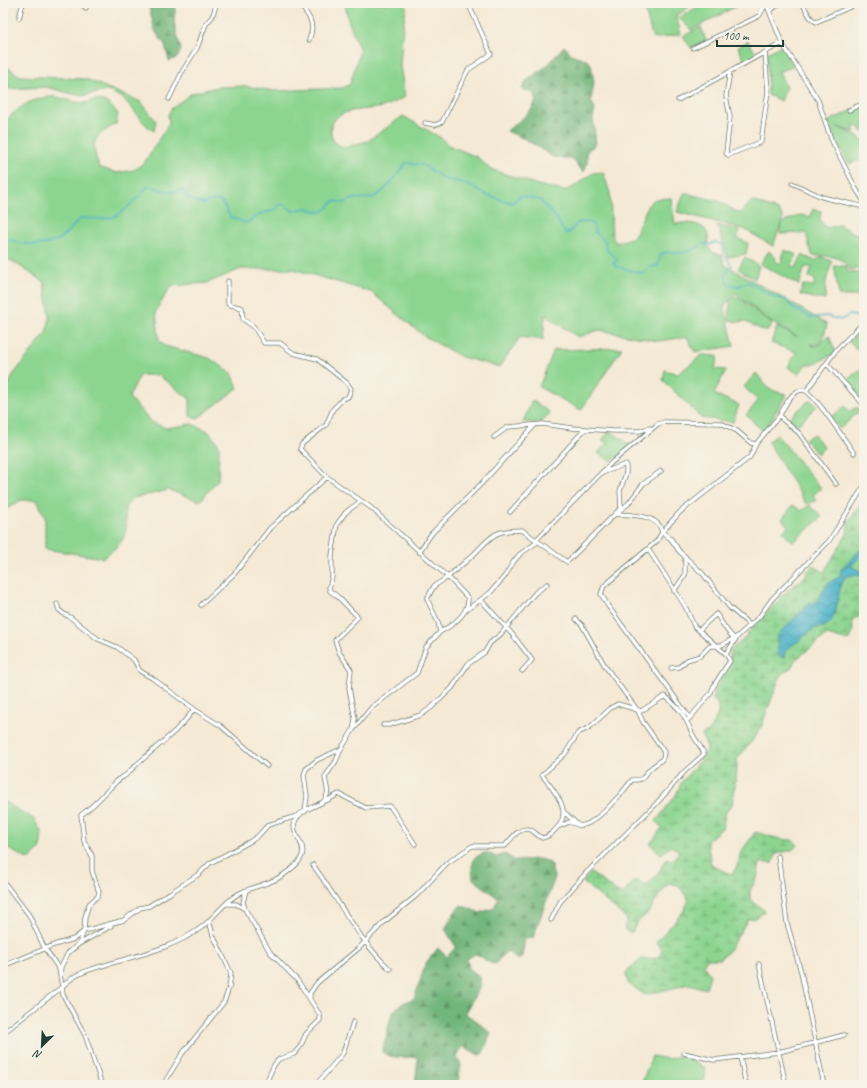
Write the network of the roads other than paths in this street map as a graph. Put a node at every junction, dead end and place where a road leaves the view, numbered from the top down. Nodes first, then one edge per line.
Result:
1 (23, 3) edge
2 (80, 3) edge
3 (217, 3) edge
4 (297, 3) edge
5 (468, 3) edge
6 (780, 3) edge
7 (802, 3) edge
8 (859, 3) edge
9 (766, 4) edge
10 (86, 8) dead end
11 (770, 11) junction
12 (18, 18) dead end
13 (309, 40) dead end
14 (782, 43) junction
15 (693, 48) dead end
16 (765, 52) junction
17 (730, 71) junction
18 (169, 99) dead end
19 (678, 100) dead end
20 (864, 103) edge
21 (849, 110) dead end
22 (425, 123) dead end
23 (792, 183) dead end
24 (864, 201) edge
25 (864, 207) edge
26 (228, 281) dead end
27 (864, 322) edge
28 (827, 364) junction
29 (806, 391) junction
30 (864, 405) edge
31 (780, 415) junction
32 (535, 425) junction
33 (651, 428) junction
34 (585, 429) junction
35 (494, 437) dead end
36 (756, 444) junction
37 (854, 453) dead end
38 (661, 471) dead end
39 (600, 474) junction
40 (327, 477) junction
41 (836, 484) dead end
42 (864, 486) edge
43 (361, 501) junction
44 (510, 512) dead end
45 (616, 514) junction
46 (662, 532) junction
47 (537, 539) junction
48 (648, 549) junction
49 (419, 552) junction
50 (684, 556) junction
51 (448, 577) junction
52 (547, 584) dead end
53 (674, 591) junction
54 (481, 600) junction
55 (57, 604) dead end
56 (201, 605) dead end
57 (466, 611) junction
58 (576, 619) dead end
59 (750, 625) junction
60 (505, 628) junction
61 (699, 630) junction
62 (440, 632) junction
63 (738, 636) junction
64 (733, 637) junction
65 (716, 646) junction
66 (726, 654) junction
67 (671, 668) dead end
68 (522, 671) dead end
69 (194, 710) junction
70 (638, 710) junction
71 (689, 719) junction
72 (383, 725) dead end
73 (353, 730) junction
74 (341, 749) junction
75 (267, 766) dead end
76 (324, 802) junction
77 (563, 811) junction
78 (305, 812) junction
79 (300, 815) junction
80 (578, 825) junction
81 (560, 826) junction
82 (415, 844) dead end
83 (778, 856) dead end
84 (314, 865) dead end
85 (3, 881) edge
86 (247, 890) junction
87 (862, 896) dead end
88 (864, 902) edge
89 (224, 905) junction
90 (245, 909) junction
91 (551, 920) dead end
92 (209, 921) junction
93 (114, 924) junction
94 (84, 931) junction
95 (365, 942) junction
96 (79, 944) junction
97 (46, 949) junction
98 (759, 964) dead end
99 (3, 966) edge
100 (390, 969) dead end
101 (60, 975) junction
102 (62, 987) junction
103 (310, 1000) junction
104 (353, 1022) dead end
105 (3, 1033) edge
106 (844, 1035) dead end
107 (815, 1043) junction
108 (779, 1052) junction
109 (684, 1054) dead end
110 (740, 1057) junction
111 (102, 1085) edge
112 (163, 1085) edge
113 (265, 1085) edge
114 (316, 1085) edge
115 (746, 1085) edge
116 (786, 1085) edge
117 (824, 1085) edge

1 - 12 street
2 - 10 street
3 - 18 street
4 - 13 street
5 - 22 street
6 - 11 street
7 - 8 street
9 - 11 street
9 - 15 street
11 - 14 street
14 - 16 street
14 - 24 street
16 - 17 street
16 - 17 street
17 - 19 street
20 - 21 street
23 - 25 street
26 - 40 street
27 - 28 street
28 - 29 street
28 - 30 street
29 - 31 street
29 - 37 street
31 - 36 street
31 - 41 street
32 - 34 street
32 - 35 street
32 - 49 street
33 - 34 street
33 - 36 street
33 - 39 street
34 - 44 street
36 - 46 street
38 - 45 street
39 - 45 street
39 - 47 street
40 - 43 street
40 - 56 street
42 - 59 street
43 - 49 street
43 - 73 street
45 - 46 street
45 - 47 street
46 - 48 street
46 - 50 street
47 - 51 street
47 - 54 street
48 - 53 street
48 - 71 street
49 - 51 street
50 - 53 street
50 - 59 street
51 - 57 street
51 - 62 street
52 - 60 street
53 - 61 street
54 - 57 street
54 - 60 street
55 - 69 street
57 - 62 street
58 - 70 street
59 - 63 street
60 - 68 street
60 - 72 street
61 - 64 street
61 - 65 street
62 - 73 street
63 - 64 street
63 - 66 street
64 - 65 street
65 - 66 street
65 - 67 street
66 - 71 street
69 - 75 street
69 - 94 street
70 - 71 street
70 - 77 street
70 - 80 street
71 - 91 street
73 - 74 street
74 - 76 street
74 - 78 street
76 - 78 street
76 - 82 street
77 - 80 street
77 - 81 street
78 - 79 street
79 - 86 street
79 - 93 street
80 - 81 street
81 - 95 street
83 - 107 street
84 - 95 street
85 - 97 street
86 - 89 street
86 - 90 street
87 - 88 street
89 - 90 street
89 - 92 street
90 - 103 street
92 - 102 street
92 - 112 street
93 - 94 street
93 - 96 street
94 - 96 street
94 - 97 street
95 - 100 street
95 - 103 street
96 - 101 street
97 - 99 street
97 - 101 street
98 - 108 street
101 - 102 street
102 - 105 street
102 - 111 street
103 - 113 street
104 - 114 street
106 - 107 street
107 - 108 street
107 - 117 street
108 - 110 street
108 - 116 street
109 - 110 street
110 - 115 street

